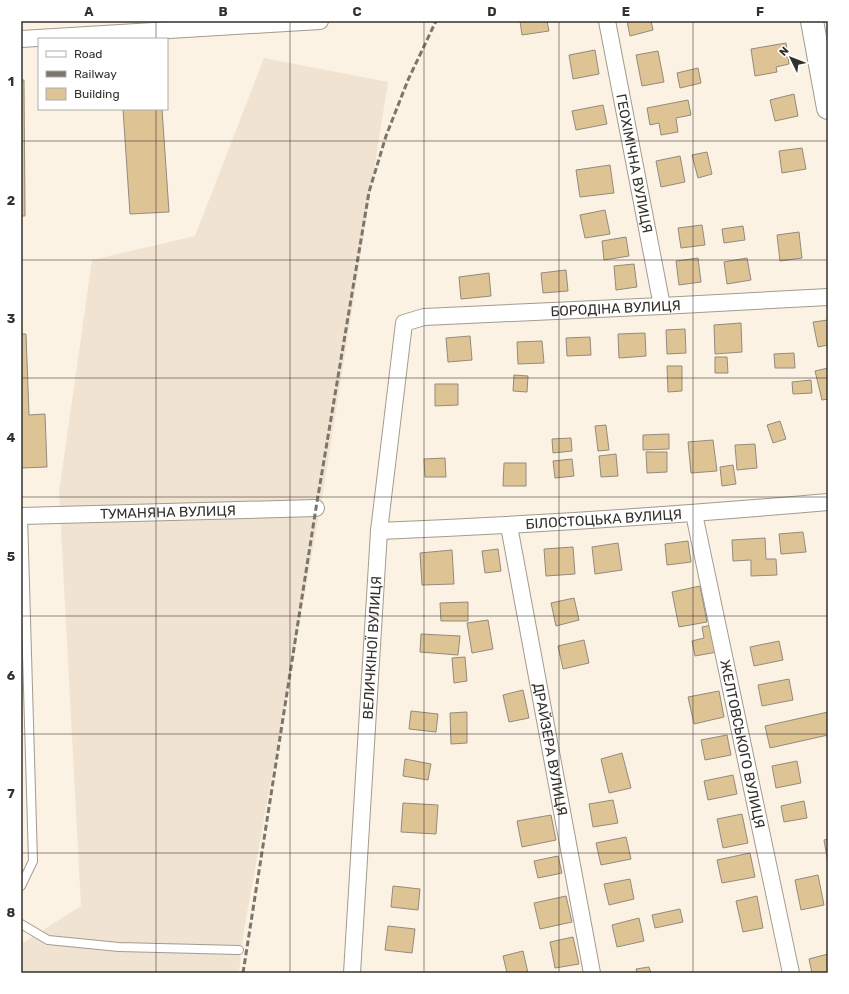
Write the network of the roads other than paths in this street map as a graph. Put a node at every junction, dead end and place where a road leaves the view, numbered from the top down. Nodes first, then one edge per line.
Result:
1 (320, 21) edge
2 (607, 21) edge
3 (812, 21) edge
4 (21, 39) edge
5 (828, 108) edge
6 (828, 297) edge
7 (662, 306) junction
8 (404, 323) joint
9 (828, 502) edge
10 (316, 508) dead end
11 (694, 514) junction
12 (22, 516) edge
13 (509, 526) junction
14 (379, 532) junction
15 (21, 886) edge
16 (21, 924) edge
17 (239, 950) dead end
18 (352, 973) edge
19 (592, 973) edge
20 (791, 973) edge

1 - 4 street
2 - 7 street, ГЕОХІМІЧНА ВУЛИЦЯ
3 - 5 street
6 - 7 street, БОРОДІНА ВУЛИЦЯ
7 - 8 street, БОРОДІНА ВУЛИЦЯ
8 - 14 street, ВЕЛИЧКІНОЇ ВУЛИЦЯ
9 - 11 street, БІЛОСТОЦЬКА ВУЛИЦЯ
10 - 12 street, ТУМАНЯНА ВУЛИЦЯ
11 - 13 street, БІЛОСТОЦЬКА ВУЛИЦЯ
11 - 20 street, ЖЕЛТОВСЬКОГО ВУЛИЦЯ
12 - 15 lane
13 - 14 street, БІЛОСТОЦЬКА ВУЛИЦЯ
13 - 19 street, ДРАЙЗЕРА ВУЛИЦЯ
14 - 18 street, ВЕЛИЧКІНОЇ ВУЛИЦЯ
16 - 17 lane

